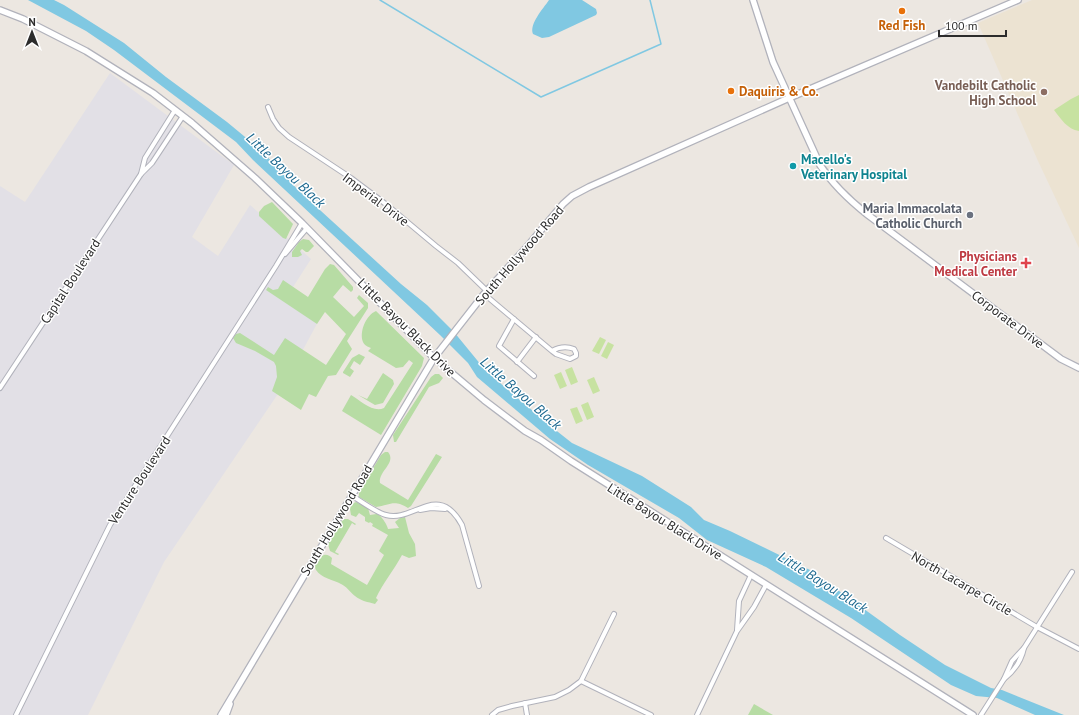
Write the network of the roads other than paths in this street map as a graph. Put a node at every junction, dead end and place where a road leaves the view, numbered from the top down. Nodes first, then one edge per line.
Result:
1 (753, 0) edge
2 (1018, 0) edge
3 (0, 10) edge
4 (789, 98) junction
5 (268, 107) dead end
6 (175, 110) junction
7 (183, 116) junction
8 (140, 174) junction
9 (302, 223) junction
10 (308, 228) junction
11 (283, 255) junction
12 (486, 293) junction
13 (514, 319) junction
14 (536, 337) junction
15 (552, 351) junction
16 (434, 358) junction
17 (517, 362) junction
18 (1079, 368) edge
19 (534, 376) dead end
20 (0, 388) edge
21 (351, 495) junction
22 (886, 538) dead end
23 (1072, 572) dead end
24 (751, 575) junction
25 (766, 585) junction
26 (479, 586) dead end
27 (614, 614) dead end
28 (1038, 627) junction
29 (737, 631) junction
30 (1079, 649) edge
31 (581, 681) junction
32 (237, 687) junction
33 (525, 703) junction
34 (16, 715) edge
35 (221, 715) edge
36 (226, 715) edge
37 (492, 715) edge
38 (527, 715) edge
39 (651, 715) edge
40 (697, 715) edge
41 (973, 715) edge
42 (981, 715) edge

1 - 4 main road, Corporate Drive
2 - 4 main road, South Hollywood Road
3 - 6 main road, Little Bayou Black Drive
4 - 12 main road, South Hollywood Road
4 - 18 main road, Corporate Drive
5 - 12 street, Imperial Drive
6 - 7 main road, Little Bayou Black Drive
6 - 8 street, Capital Boulevard
7 - 8 street, Capital Boulevard
7 - 9 main road, Little Bayou Black Drive
8 - 20 street, Capital Boulevard
9 - 10 main road, Little Bayou Black Drive
9 - 11 street, Venture Boulevard
10 - 11 street, Venture Boulevard
10 - 16 main road, Little Bayou Black Drive
11 - 34 street, Venture Boulevard
12 - 13 street, Imperial Drive
12 - 16 main road, South Hollywood Road
13 - 14 street, Imperial Drive
13 - 17 street
14 - 15 street, Imperial Drive
14 - 17 street
15 - 15 street, Imperial Drive
16 - 21 main road, South Hollywood Road
16 - 24 main road, Little Bayou Black Drive
17 - 19 street
21 - 26 street
21 - 32 main road, South Hollywood Road
22 - 28 street, North Lacarpe Circle
23 - 28 street
24 - 25 main road, Little Bayou Black Drive
24 - 29 street
25 - 29 street
25 - 41 main road, Little Bayou Black Drive
27 - 31 street
28 - 30 street, North Lacarpe Circle
28 - 42 street
29 - 40 street
31 - 33 street
31 - 39 street
32 - 35 main road, South Hollywood Road
32 - 36 main road, South Hollywood Road
33 - 37 street
33 - 38 street

